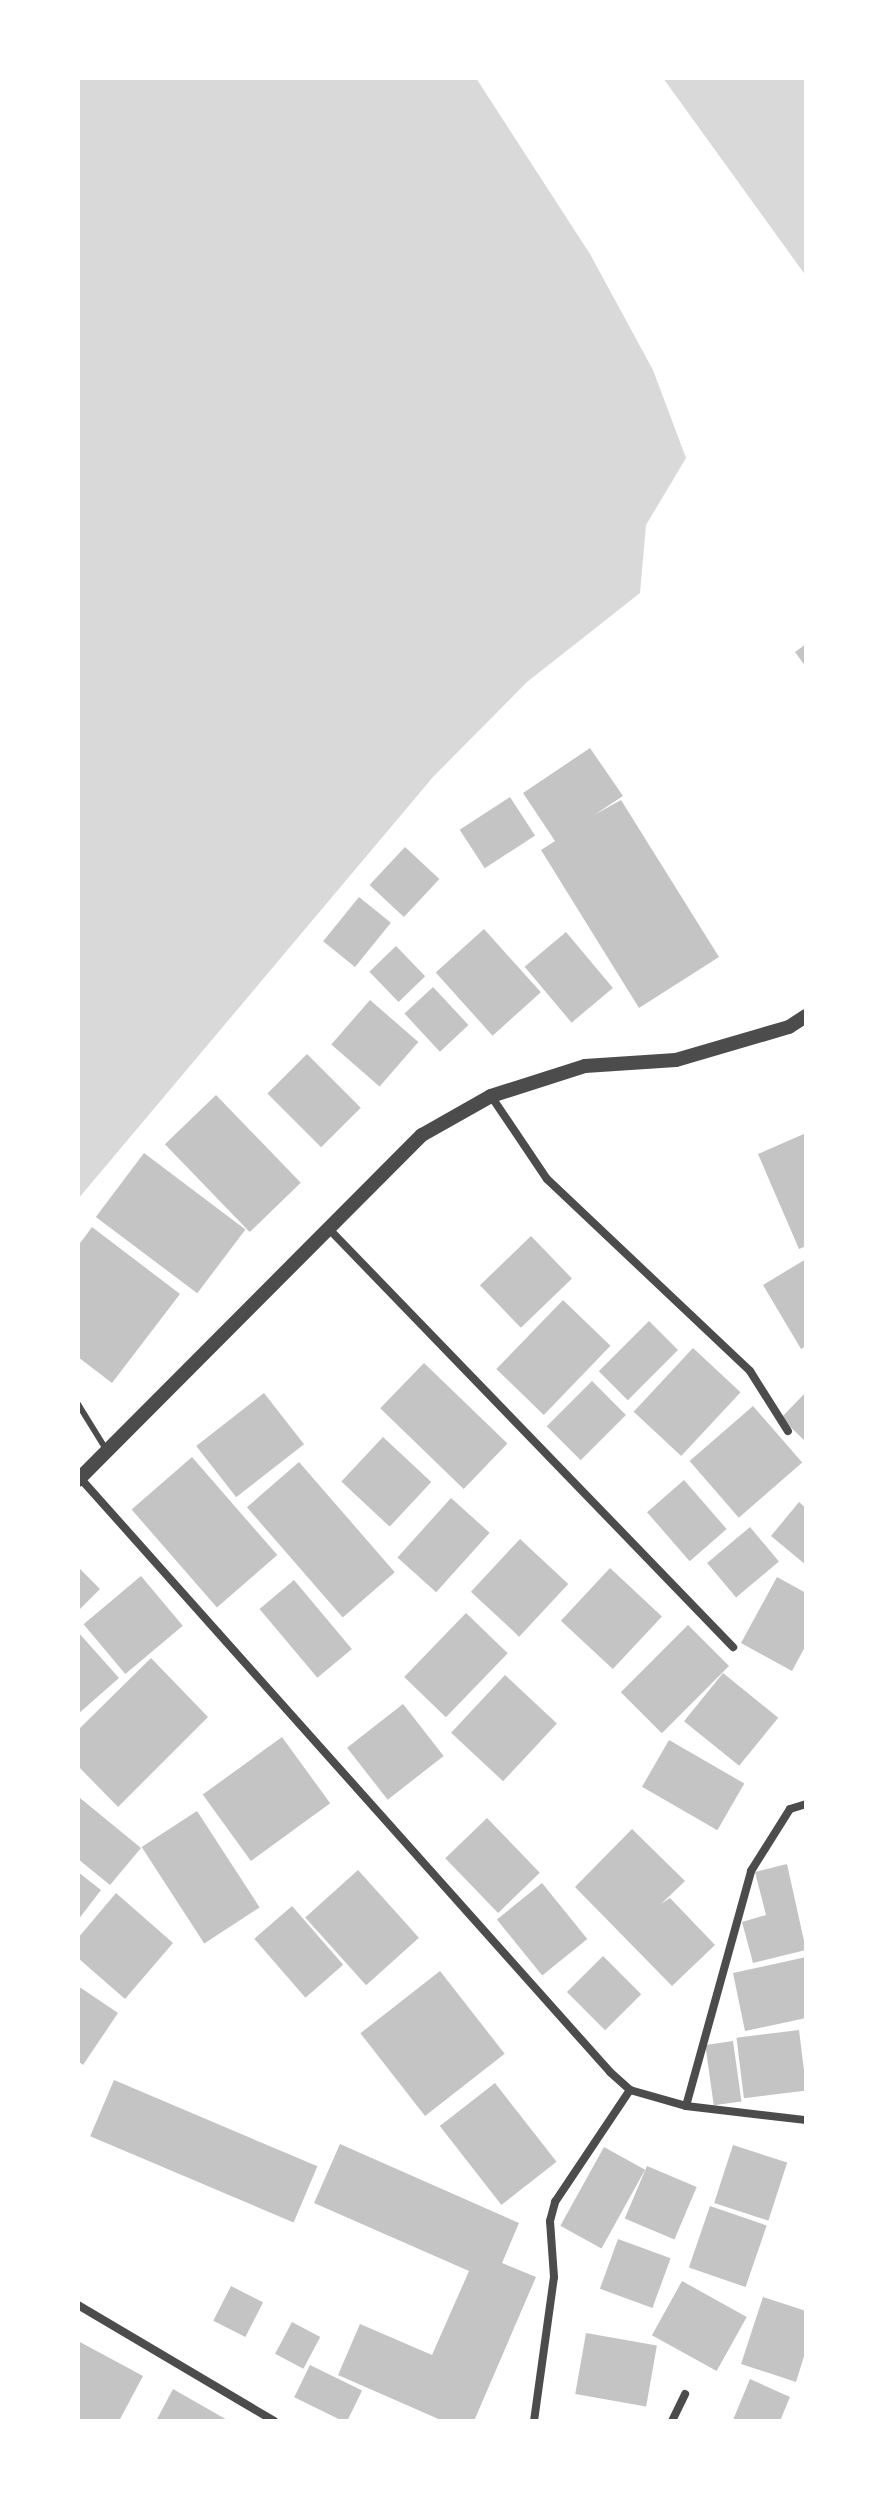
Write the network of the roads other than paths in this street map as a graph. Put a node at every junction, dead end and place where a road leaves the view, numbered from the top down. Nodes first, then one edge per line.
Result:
1 (806, 1016) edge
2 (491, 1096) junction
3 (327, 1228) junction
4 (78, 1404) edge
5 (788, 1431) dead end
6 (109, 1454) junction
7 (80, 1479) edge
8 (733, 1647) dead end
9 (806, 1804) edge
10 (630, 2090) junction
11 (686, 2106) junction
12 (806, 2120) edge
13 (78, 2305) edge
14 (685, 2394) dead end
15 (274, 2421) edge
16 (534, 2421) edge
17 (672, 2421) edge

1 - 2 street
2 - 3 street
2 - 5 street
3 - 6 street
3 - 8 street
4 - 6 lane
6 - 7 street
7 - 10 street
9 - 11 street
10 - 11 street
10 - 16 street
11 - 12 street
13 - 15 street
14 - 17 street

